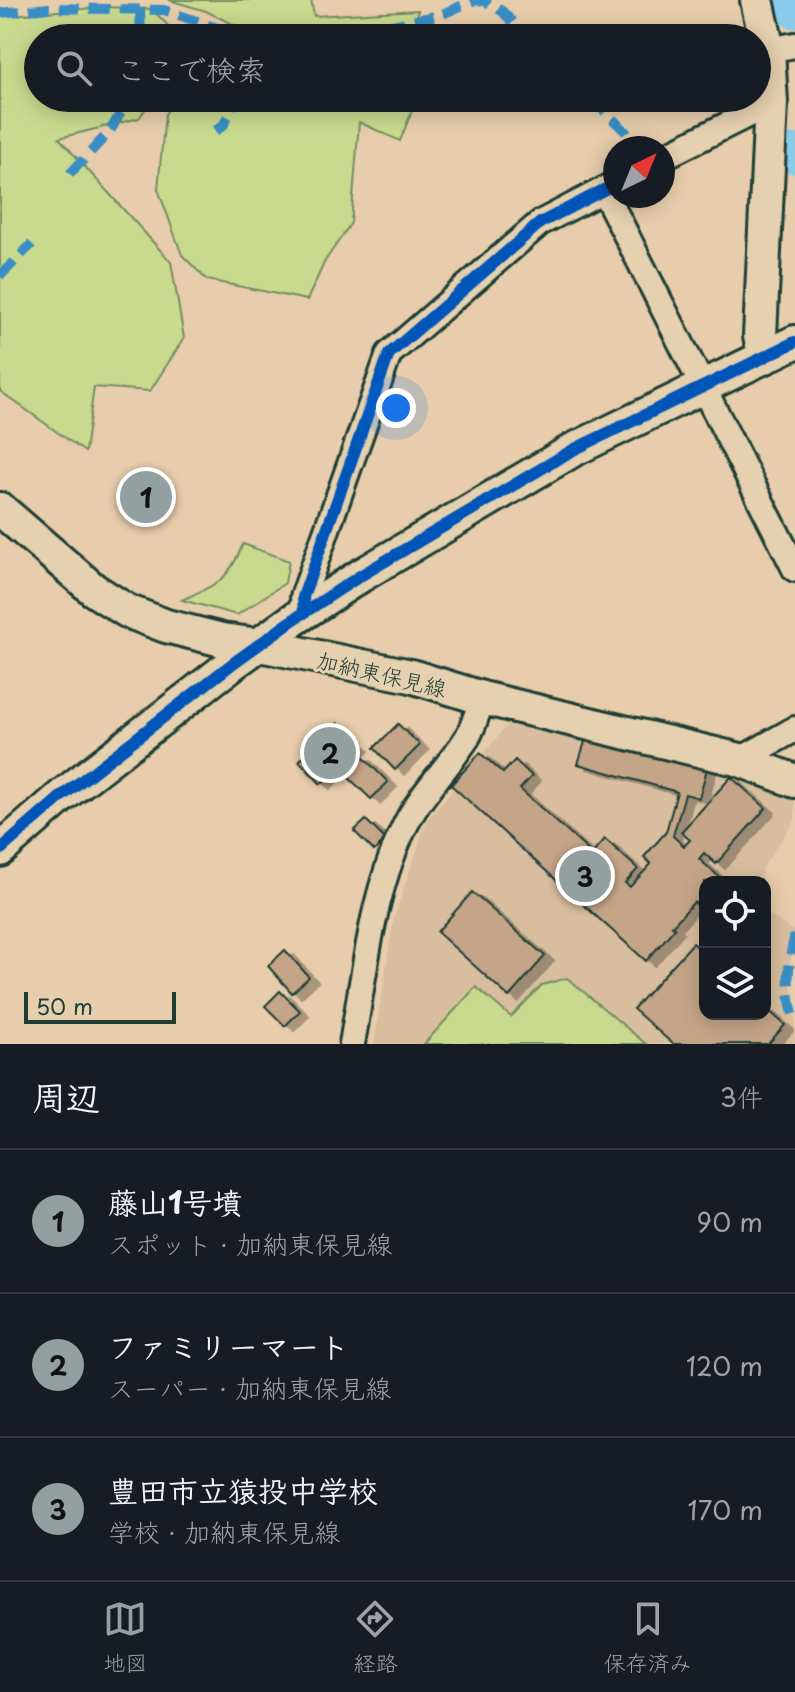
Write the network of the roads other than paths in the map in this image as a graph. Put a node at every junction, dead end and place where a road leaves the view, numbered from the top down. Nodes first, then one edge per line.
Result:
1 (757, 0) edge
2 (770, 24) edge
3 (771, 26) edge
4 (783, 48) edge
5 (771, 103) edge
6 (753, 112) edge
7 (771, 112) edge
8 (675, 151) edge
9 (603, 191) edge
10 (618, 208) edge
11 (795, 342) edge
12 (765, 357) junction
13 (704, 388) junction
14 (0, 509) edge
15 (795, 569) edge
16 (304, 613) junction
17 (260, 645) junction
18 (482, 698) junction
19 (795, 729) edge
20 (740, 760) junction
21 (795, 781) edge
22 (0, 850) edge
23 (352, 1044) edge

1 - 2 street
3 - 4 street
4 - 5 street
6 - 8 street
7 - 12 street
9 - 16 street
10 - 13 street
11 - 12 street
12 - 13 street
13 - 15 street
13 - 16 street
14 - 17 street, 加納東保見線
16 - 17 street
17 - 18 street, 加納東保見線
17 - 22 street
18 - 20 street, 加納東保見線
18 - 23 street
19 - 20 street
20 - 21 street, 加納東保見線

